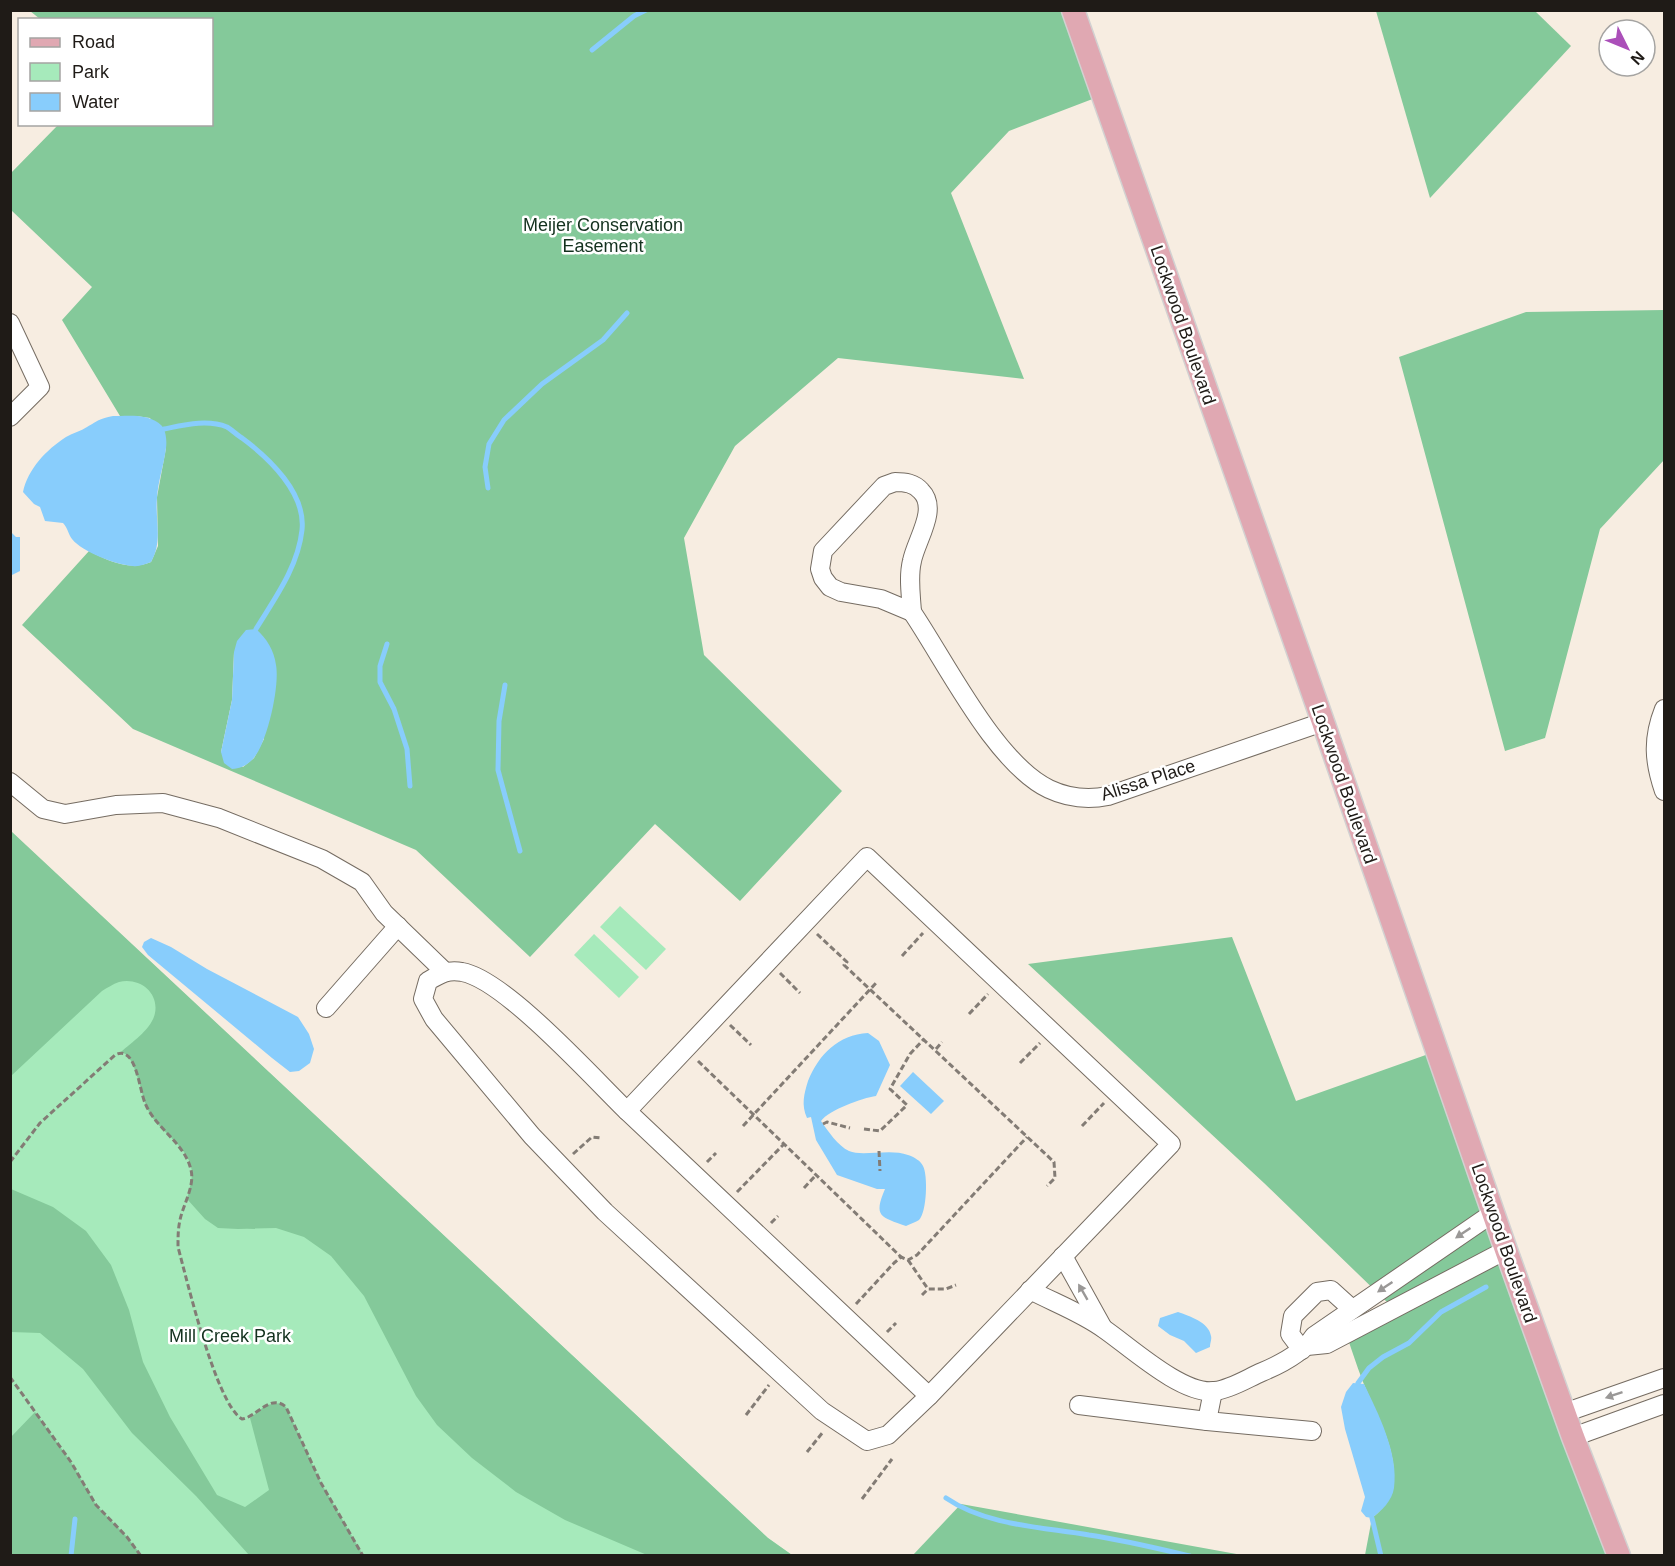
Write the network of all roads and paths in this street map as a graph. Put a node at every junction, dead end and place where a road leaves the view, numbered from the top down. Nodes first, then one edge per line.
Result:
1 (1073, 10) edge
2 (10, 323) edge
3 (10, 417) edge
4 (912, 612) junction
5 (1665, 709) edge
6 (1323, 722) junction
7 (10, 782) edge
8 (1665, 792) edge
9 (935, 921) junction
10 (805, 922) junction
11 (398, 926) junction
12 (903, 956) dead end
13 (768, 962) junction
14 (444, 971) junction
15 (999, 982) junction
16 (876, 983) dead end
17 (871, 990) junction
18 (800, 993) dead end
19 (326, 1008) dead end
20 (718, 1014) junction
21 (969, 1014) dead end
22 (1051, 1030) junction
23 (924, 1039) junction
24 (942, 1042) dead end
25 (751, 1045) dead end
26 (685, 1049) junction
27 (935, 1050) junction
28 (1020, 1063) dead end
29 (1115, 1091) junction
30 (627, 1111) junction
31 (754, 1115) junction
32 (823, 1124) dead end
33 (743, 1126) dead end
34 (1083, 1126) dead end
35 (850, 1128) dead end
36 (864, 1129) dead end
37 (1027, 1137) junction
38 (601, 1138) dead end
39 (784, 1144) junction
40 (879, 1151) dead end
41 (1057, 1154) dead end
42 (1051, 1160) junction
43 (10, 1161) edge
44 (560, 1165) junction
45 (880, 1172) dead end
46 (816, 1175) junction
47 (1047, 1186) dead end
48 (804, 1188) dead end
49 (726, 1204) junction
50 (1493, 1213) junction
51 (1506, 1250) junction
52 (1434, 1254) junction
53 (901, 1257) junction
54 (1063, 1257) junction
55 (908, 1260) junction
56 (1449, 1280) junction
57 (956, 1285) dead end
58 (928, 1289) junction
59 (1030, 1290) junction
60 (922, 1295) dead end
61 (1352, 1309) junction
62 (844, 1316) junction
63 (1103, 1328) junction
64 (1305, 1348) junction
65 (779, 1371) junction
66 (10, 1377) edge
67 (1665, 1378) edge
68 (1213, 1391) junction
69 (929, 1396) junction
70 (1665, 1404) edge
71 (1079, 1405) dead end
72 (1564, 1413) junction
73 (746, 1415) dead end
74 (833, 1418) junction
75 (1207, 1421) junction
76 (1312, 1431) dead end
77 (1573, 1437) junction
78 (807, 1452) dead end
79 (892, 1459) dead end
80 (862, 1499) dead end
81 (141, 1556) edge
82 (363, 1556) edge
83 (1619, 1556) edge

1 - 6 main road, Lockwood Boulevard
2 - 3 street
4 - 4 street
4 - 6 street, Alissa Place
5 - 8 street
6 - 50 main road, Lockwood Boulevard
7 - 11 street
9 - 10 street
9 - 12 path
9 - 15 street
10 - 13 street
10 - 17 path
11 - 14 street
11 - 19 street
13 - 18 path
13 - 20 street
14 - 30 street
14 - 44 street
15 - 21 path
15 - 22 street
16 - 17 path
17 - 23 path
17 - 31 path
20 - 25 path
20 - 26 street
22 - 28 path
22 - 29 street
23 - 27 path
23 - 36 path
24 - 27 path
26 - 30 street
26 - 31 path
27 - 37 path
29 - 34 path
29 - 54 street
30 - 49 street
31 - 33 path
31 - 39 path
32 - 35 path
37 - 42 path
37 - 55 path
38 - 44 path
39 - 46 path
39 - 49 path
40 - 45 path
41 - 42 path
42 - 47 path
43 - 82 path
44 - 65 street
46 - 48 path
46 - 53 path
49 - 62 street
50 - 51 main road, Lockwood Boulevard
50 -> 52 street
51 - 56 street
51 - 72 main road, Lockwood Boulevard
52 - 56 street
52 -> 61 street
53 - 55 path
53 - 62 path
54 - 59 street
63 -> 54 street
55 - 58 path
56 - 64 street
57 - 58 path
58 - 60 path
59 - 63 street
59 - 69 street
61 - 64 street
61 - 64 street
62 - 69 street
63 - 68 street
64 - 68 street
65 - 73 path
65 - 74 street
66 - 81 path
67 -> 72 street
68 - 75 street
69 - 74 street
70 - 77 street
71 - 75 street
72 - 77 main road, Lockwood Boulevard
74 - 78 path
75 - 76 street
77 - 83 main road, Lockwood Boulevard
79 - 80 path

